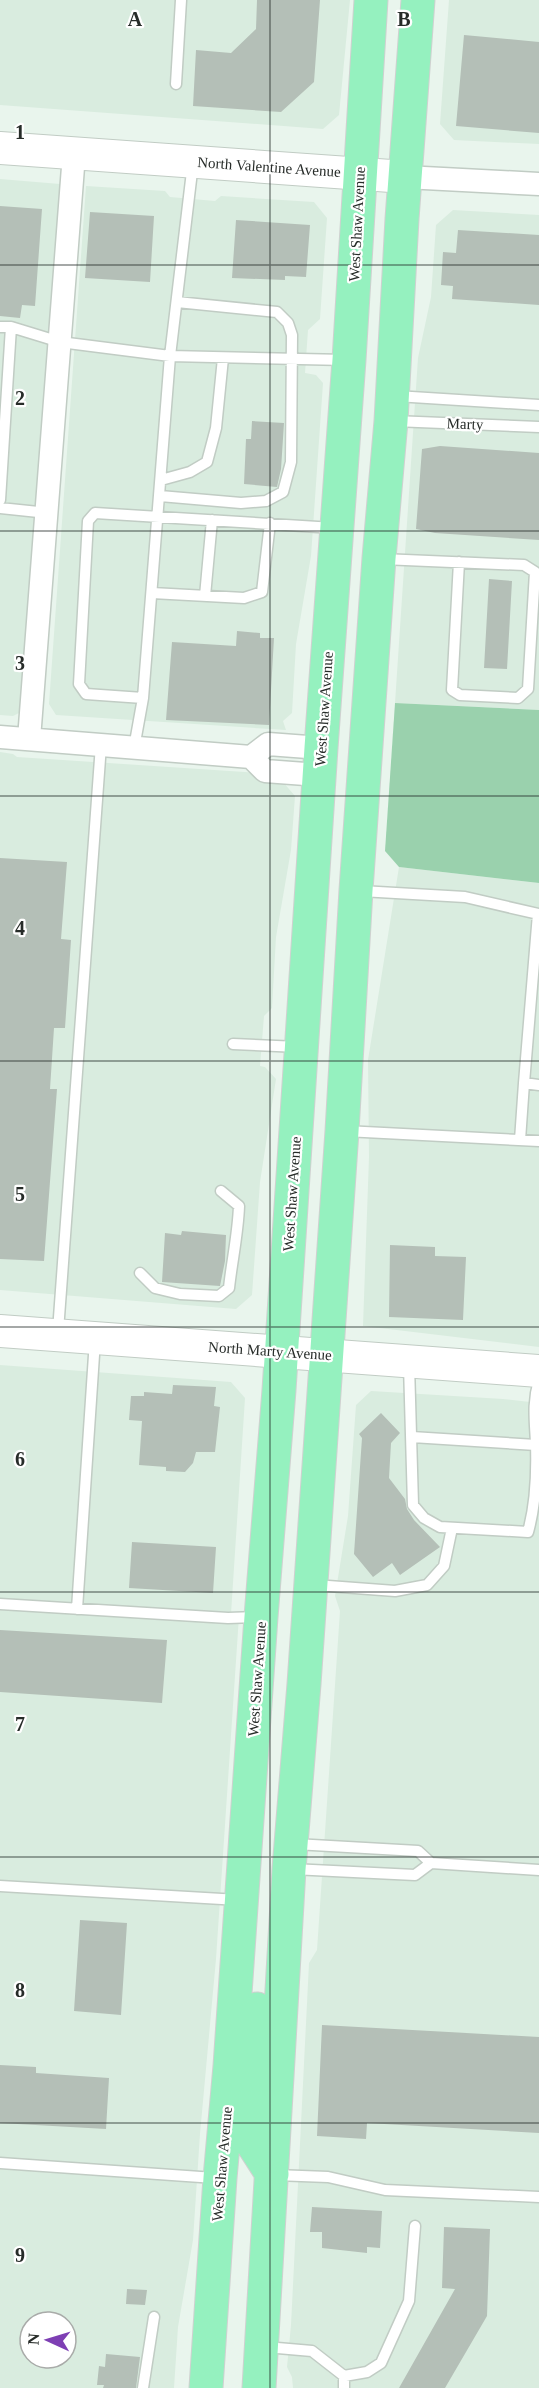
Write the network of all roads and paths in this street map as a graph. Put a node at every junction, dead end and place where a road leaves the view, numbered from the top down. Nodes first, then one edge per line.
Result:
1 (182, 0) edge
2 (371, 0) edge
3 (418, 0) edge
4 (176, 84) dead end
5 (0, 148) edge
6 (74, 154) junction
7 (194, 162) junction
8 (360, 173) junction
9 (405, 177) junction
10 (539, 184) edge
11 (177, 302) junction
12 (6, 327) edge
13 (60, 342) junction
14 (170, 356) junction
15 (224, 358) junction
16 (293, 359) junction
17 (349, 360) junction
18 (539, 405) edge
19 (392, 409) junction
20 (539, 427) edge
21 (161, 480) junction
22 (160, 496) junction
23 (0, 500) edge
24 (0, 508) edge
25 (48, 513) junction
26 (158, 516) junction
27 (212, 520) junction
28 (270, 524) junction
29 (338, 528) junction
30 (379, 558) junction
31 (459, 562) junction
32 (152, 593) junction
33 (205, 596) junction
34 (143, 698) junction
35 (0, 737) edge
36 (29, 739) junction
37 (101, 745) junction
38 (134, 748) junction
39 (320, 761) junction
40 (356, 890) junction
41 (539, 914) edge
42 (233, 1044) dead end
43 (302, 1047) junction
44 (524, 1083) junction
45 (539, 1085) edge
46 (342, 1131) junction
47 (520, 1140) junction
48 (539, 1142) edge
49 (220, 1191) dead end
50 (140, 1273) dead end
51 (0, 1331) edge
52 (57, 1335) junction
53 (96, 1338) junction
54 (282, 1352) junction
55 (326, 1356) junction
56 (408, 1361) junction
57 (539, 1371) edge
58 (539, 1380) edge
59 (412, 1437) junction
60 (536, 1445) junction
61 (452, 1528) junction
62 (310, 1584) junction
63 (0, 1604) edge
64 (77, 1609) junction
65 (261, 1617) junction
66 (290, 1856) junction
67 (431, 1863) junction
68 (539, 1870) edge
69 (0, 1886) edge
70 (242, 1900) junction
71 (0, 2163) edge
72 (272, 2174) junction
73 (220, 2178) junction
74 (539, 2197) edge
75 (415, 2226) dead end
76 (154, 2317) dead end
77 (262, 2347) junction
78 (344, 2382) edge
79 (143, 2388) edge
80 (206, 2388) edge
81 (259, 2388) edge

1 - 4 lane
2 - 8 main road, West Shaw Avenue
3 - 9 main road
5 - 6 street, North Valentine Avenue
6 - 7 street, North Valentine Avenue
6 - 13 street
7 - 8 street, North Valentine Avenue
7 - 11 lane
8 - 9 street, North Valentine Avenue
8 - 17 main road, West Shaw Avenue
9 - 10 street, North Valentine Avenue
9 - 19 main road
11 - 14 lane
11 - 16 lane
12 - 13 lane
12 - 23 lane
13 - 14 lane
13 - 25 street
14 - 15 lane
14 - 21 lane
15 - 16 lane
15 - 21 lane
16 - 17 lane
16 - 22 lane
17 - 29 main road, West Shaw Avenue
18 - 19 lane, Marty
19 - 20 lane, Marty
19 - 30 main road
21 - 22 lane
22 - 26 lane
24 - 25 lane
25 - 36 street
26 - 27 lane
26 - 32 lane
26 - 34 lane
27 - 28 lane
27 - 33 lane
28 - 29 lane
28 - 33 lane
29 - 39 main road, West Shaw Avenue
30 - 31 lane
30 - 40 main road
31 - 31 lane
32 - 33 lane
32 - 34 lane
34 - 38 lane
35 - 36 street
36 - 37 street
37 - 38 street
37 - 52 lane
38 - 39 street
39 - 40 main road
39 - 43 main road, West Shaw Avenue
40 - 41 lane
40 - 46 main road
41 - 44 lane
42 - 43 lane
43 - 54 main road, West Shaw Avenue
44 - 45 lane
44 - 47 lane
46 - 47 lane
46 - 55 main road
47 - 48 lane
49 - 50 lane
51 - 52 street, North Marty Avenue
52 - 53 street, North Marty Avenue
53 - 54 street, North Marty Avenue
53 - 64 lane
54 - 55 street, North Marty Avenue
54 - 65 main road, West Shaw Avenue
55 - 56 street, North Marty Avenue
55 - 62 main road
56 - 57 street, North Marty Avenue
56 - 59 lane
58 - 60 lane
59 - 60 lane
59 - 61 lane
60 - 61 lane
61 - 62 lane
62 - 66 main road
63 - 64 lane
64 - 65 lane
65 - 66 main road
65 - 70 main road, West Shaw Avenue
66 - 67 lane
66 - 67 lane
66 - 72 main road
67 - 68 lane
69 - 70 lane
70 - 72 main road
70 - 73 main road, West Shaw Avenue
71 - 73 lane
72 - 74 lane
72 - 77 main road
73 - 80 main road, West Shaw Avenue
75 - 78 lane
76 - 79 lane
77 - 78 lane
77 - 81 main road

